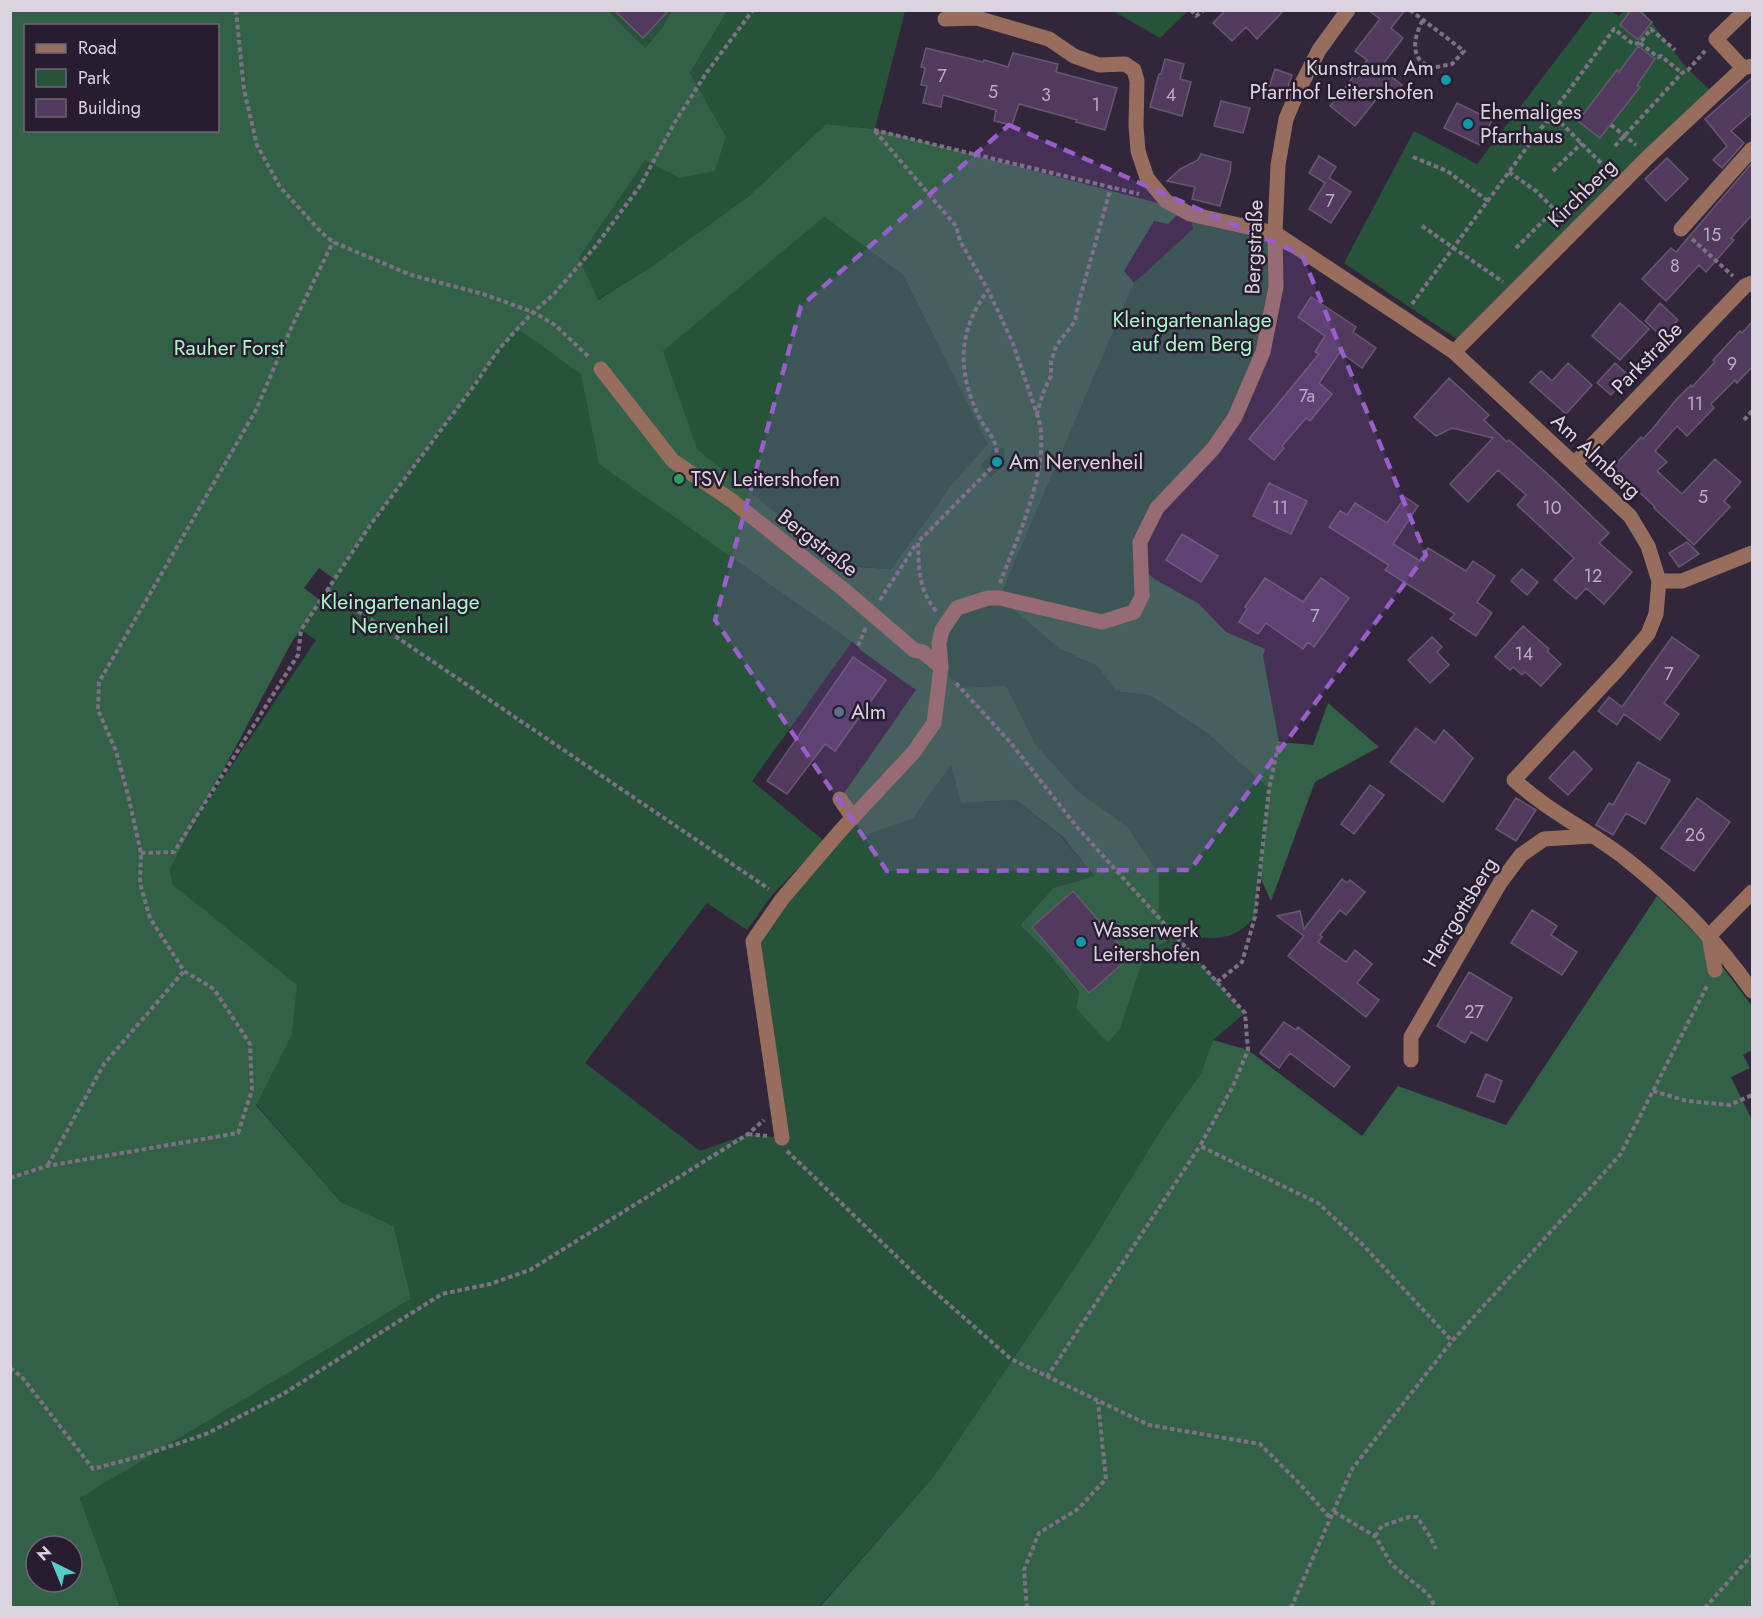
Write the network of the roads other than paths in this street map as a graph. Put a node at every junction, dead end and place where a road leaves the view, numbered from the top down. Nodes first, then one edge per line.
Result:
1 (1348, 10) edge
2 (1746, 10) edge
3 (945, 20) dead end
4 (1748, 67) edge
5 (1752, 149) edge
6 (1681, 229) road end
7 (1275, 233) junction
8 (1749, 285) edge
9 (1454, 352) junction
10 (602, 369) road end
11 (1574, 465) junction
12 (1752, 553) edge
13 (1659, 581) junction
14 (941, 667) junction
15 (840, 799) dead end
16 (853, 818) junction
17 (1592, 836) junction
18 (1752, 892) edge
19 (1709, 936) junction
20 (1715, 970) road end
21 (1752, 991) edge
22 (1411, 1060) dead end
23 (782, 1138) road end

1 - 7 street, Bergstraße
2 - 4 street, Kirchberg
3 - 7 street
4 - 9 street, Kirchberg
5 - 6 street
7 - 9 street, Am Almberg
7 - 14 street, Bergstraße
8 - 11 street, Parkstraße
9 - 11 street, Am Almberg
10 - 14 street, Bergstraße
11 - 13 street, Am Almberg
12 - 13 street
13 - 17 street, Am Almberg
14 - 16 street
15 - 16 street
16 - 23 street
17 - 19 street
17 - 22 street, Herrgottsberg
18 - 19 street
19 - 20 street
19 - 21 street

